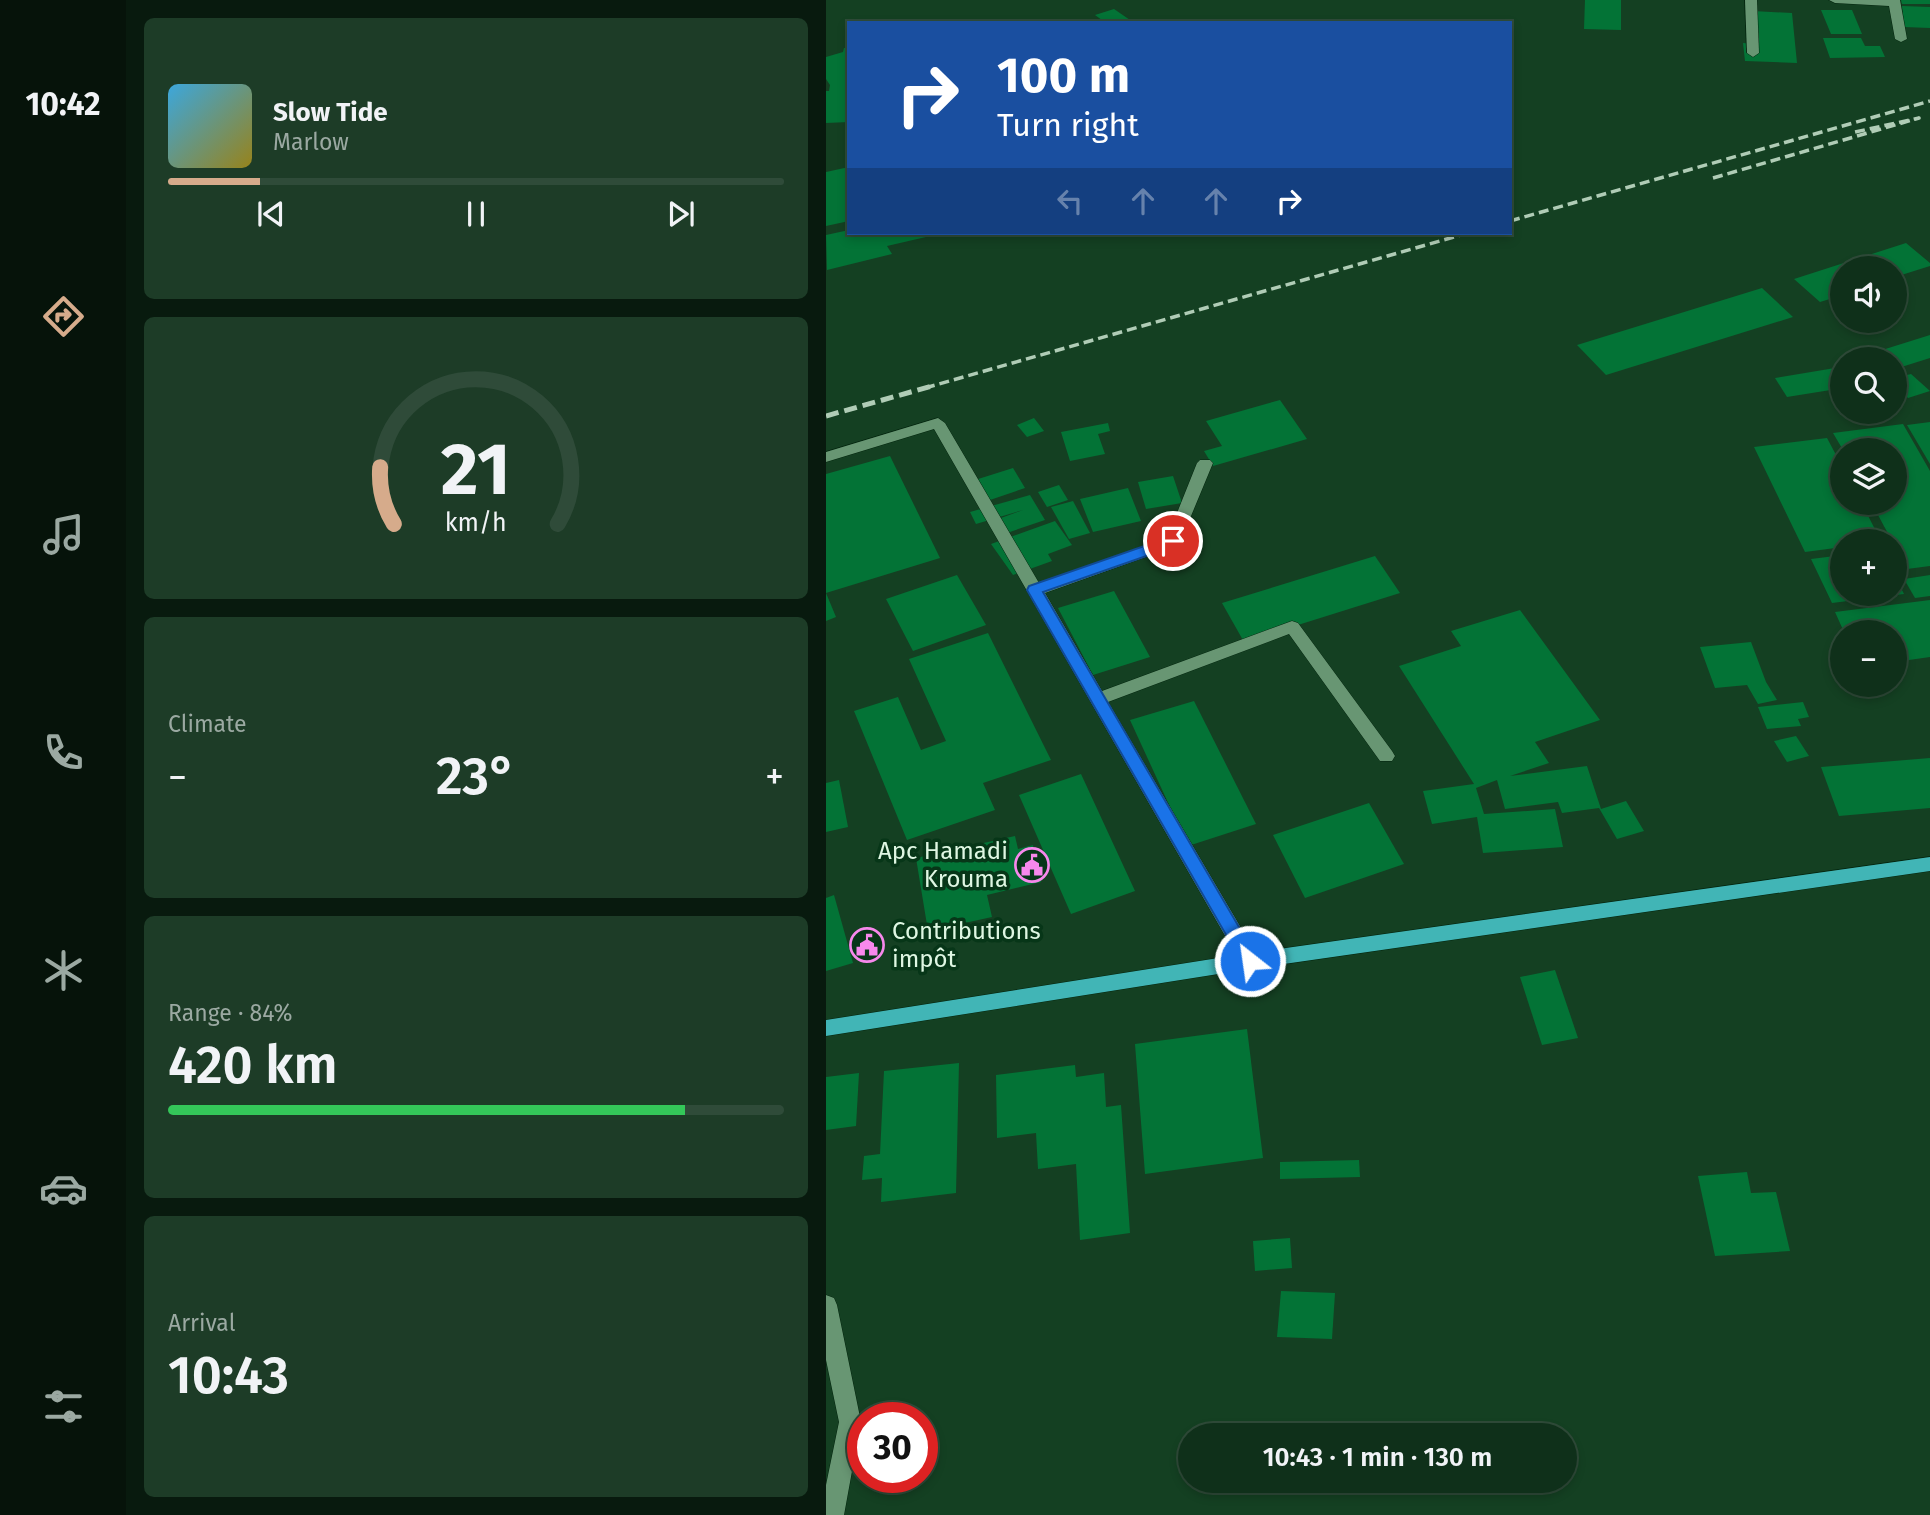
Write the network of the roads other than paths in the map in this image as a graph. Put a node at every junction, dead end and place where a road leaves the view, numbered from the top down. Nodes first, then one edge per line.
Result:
1 (1751, 0) edge
2 (1835, 0) edge
3 (1895, 1) edge
4 (1901, 39) dead end
5 (1753, 53) dead end
6 (826, 457) edge
7 (1205, 463) dead end
8 (1035, 590) junction
9 (1098, 699) junction
10 (1386, 757) dead end
11 (1930, 864) edge
12 (1250, 961) junction
13 (826, 1028) edge
14 (826, 1305) edge
15 (832, 1515) edge

1 - 5 street
2 - 3 street
3 - 4 street
6 - 8 street
7 - 8 street
8 - 9 street
9 - 10 street
9 - 12 street
11 - 12 main road
12 - 13 main road
14 - 15 street

